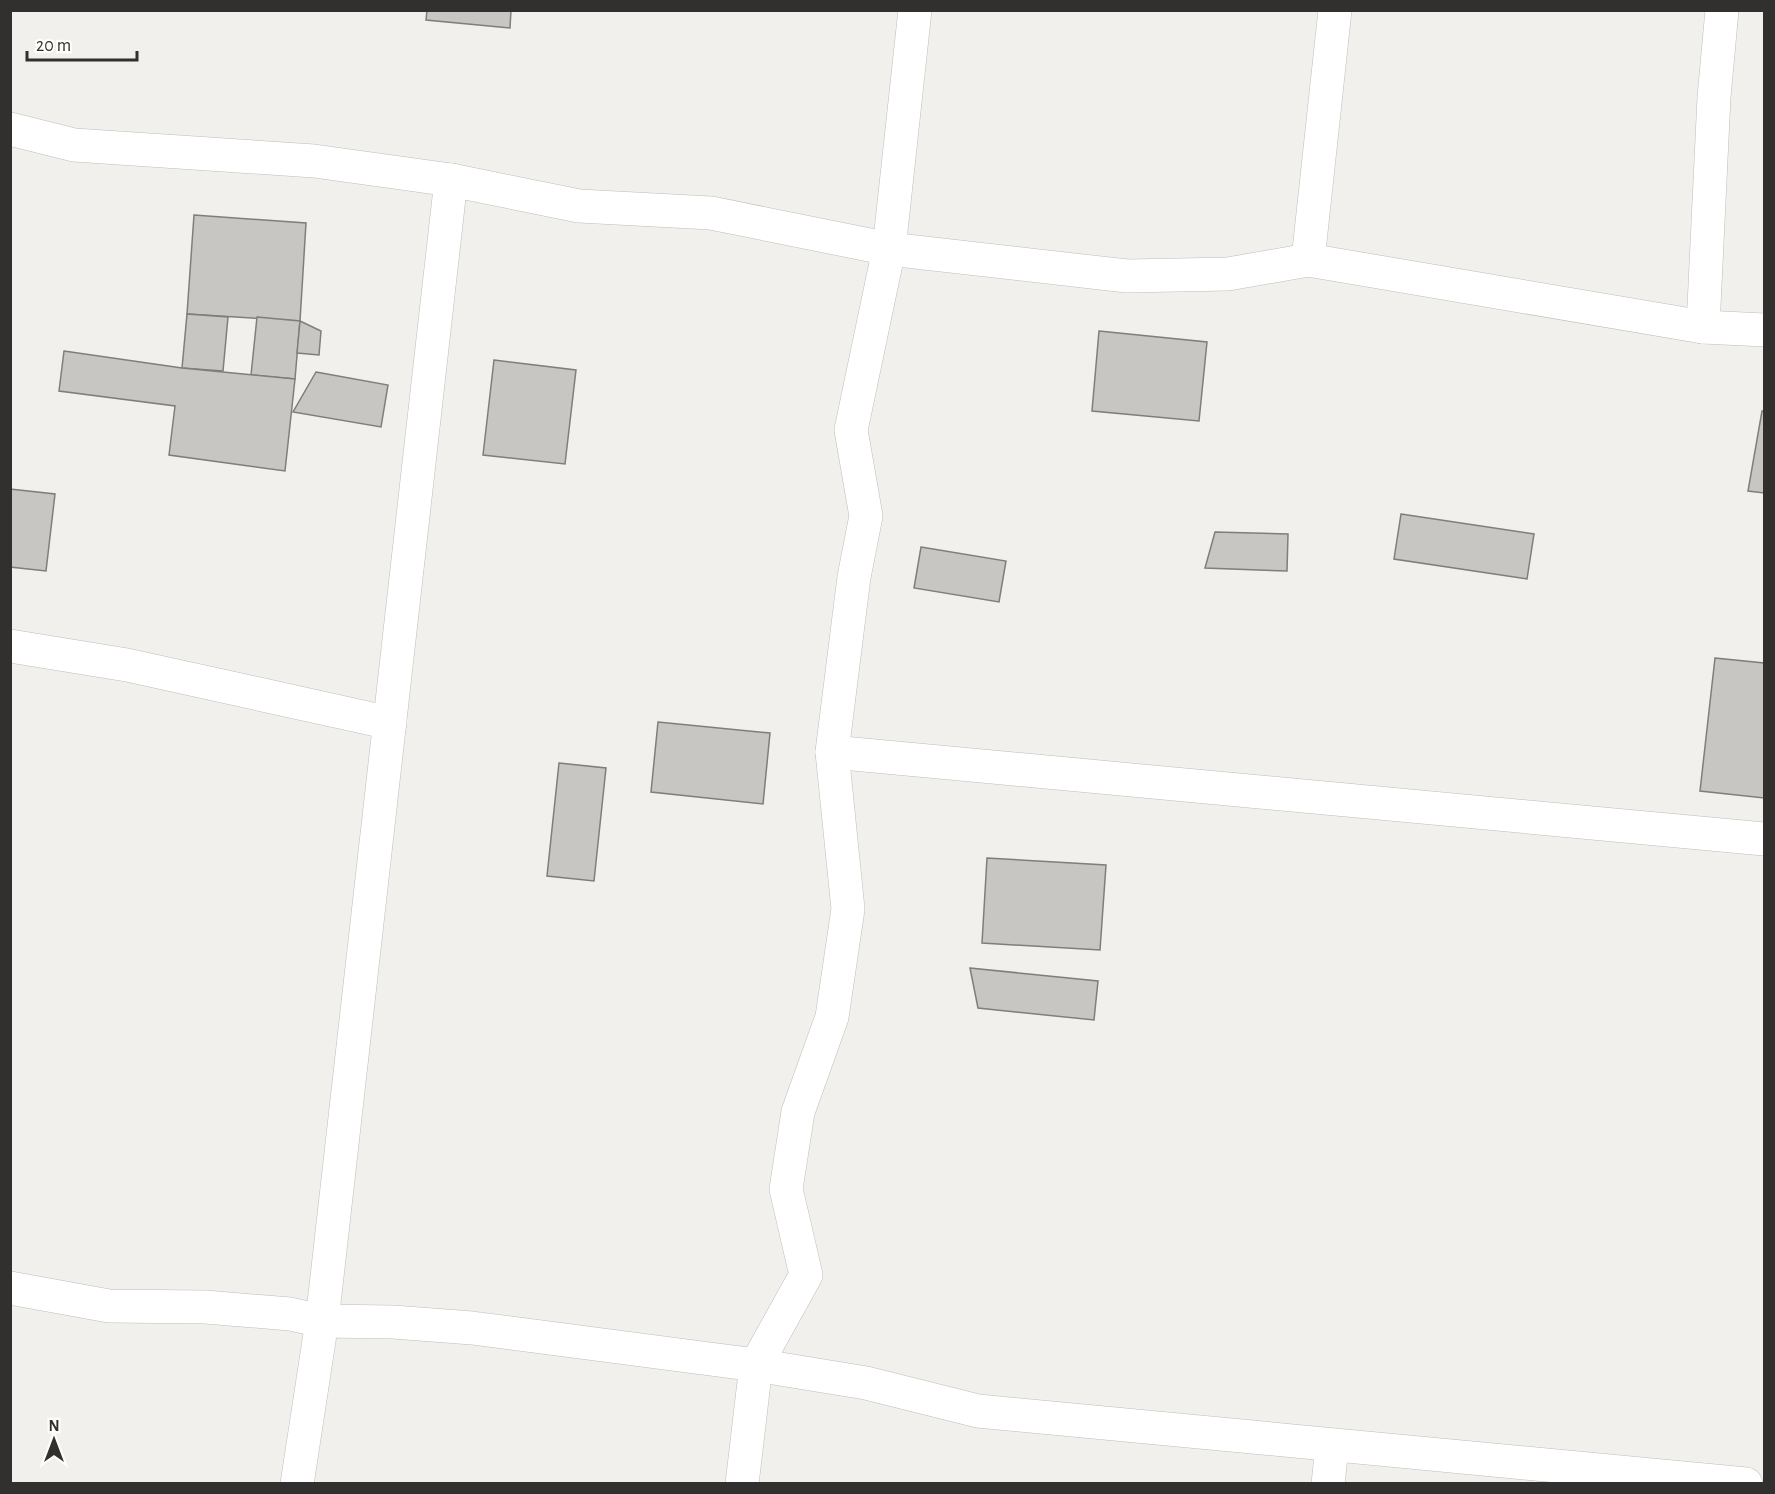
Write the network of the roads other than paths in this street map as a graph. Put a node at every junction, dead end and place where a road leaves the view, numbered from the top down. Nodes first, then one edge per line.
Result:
1 (915, 10) edge
2 (1335, 10) edge
3 (1722, 10) edge
4 (10, 129) edge
5 (451, 180) junction
6 (890, 249) junction
7 (1308, 260) junction
8 (1703, 327) junction
9 (1764, 330) edge
10 (10, 646) edge
11 (390, 723) junction
12 (832, 752) junction
13 (1764, 839) edge
14 (10, 1288) edge
15 (322, 1321) junction
16 (756, 1365) junction
17 (1332, 1446) junction
18 (297, 1484) edge
19 (742, 1484) edge
20 (1328, 1484) edge
21 (1746, 1484) edge

1 - 6 street
2 - 7 street
3 - 8 street
4 - 5 street
5 - 6 street
5 - 11 street
6 - 7 street
6 - 12 street
7 - 8 street
8 - 9 street
10 - 11 street
11 - 15 street
12 - 13 street
12 - 16 street
14 - 15 street
15 - 16 street
15 - 18 street
16 - 17 street
16 - 19 street
17 - 20 street
17 - 21 street

